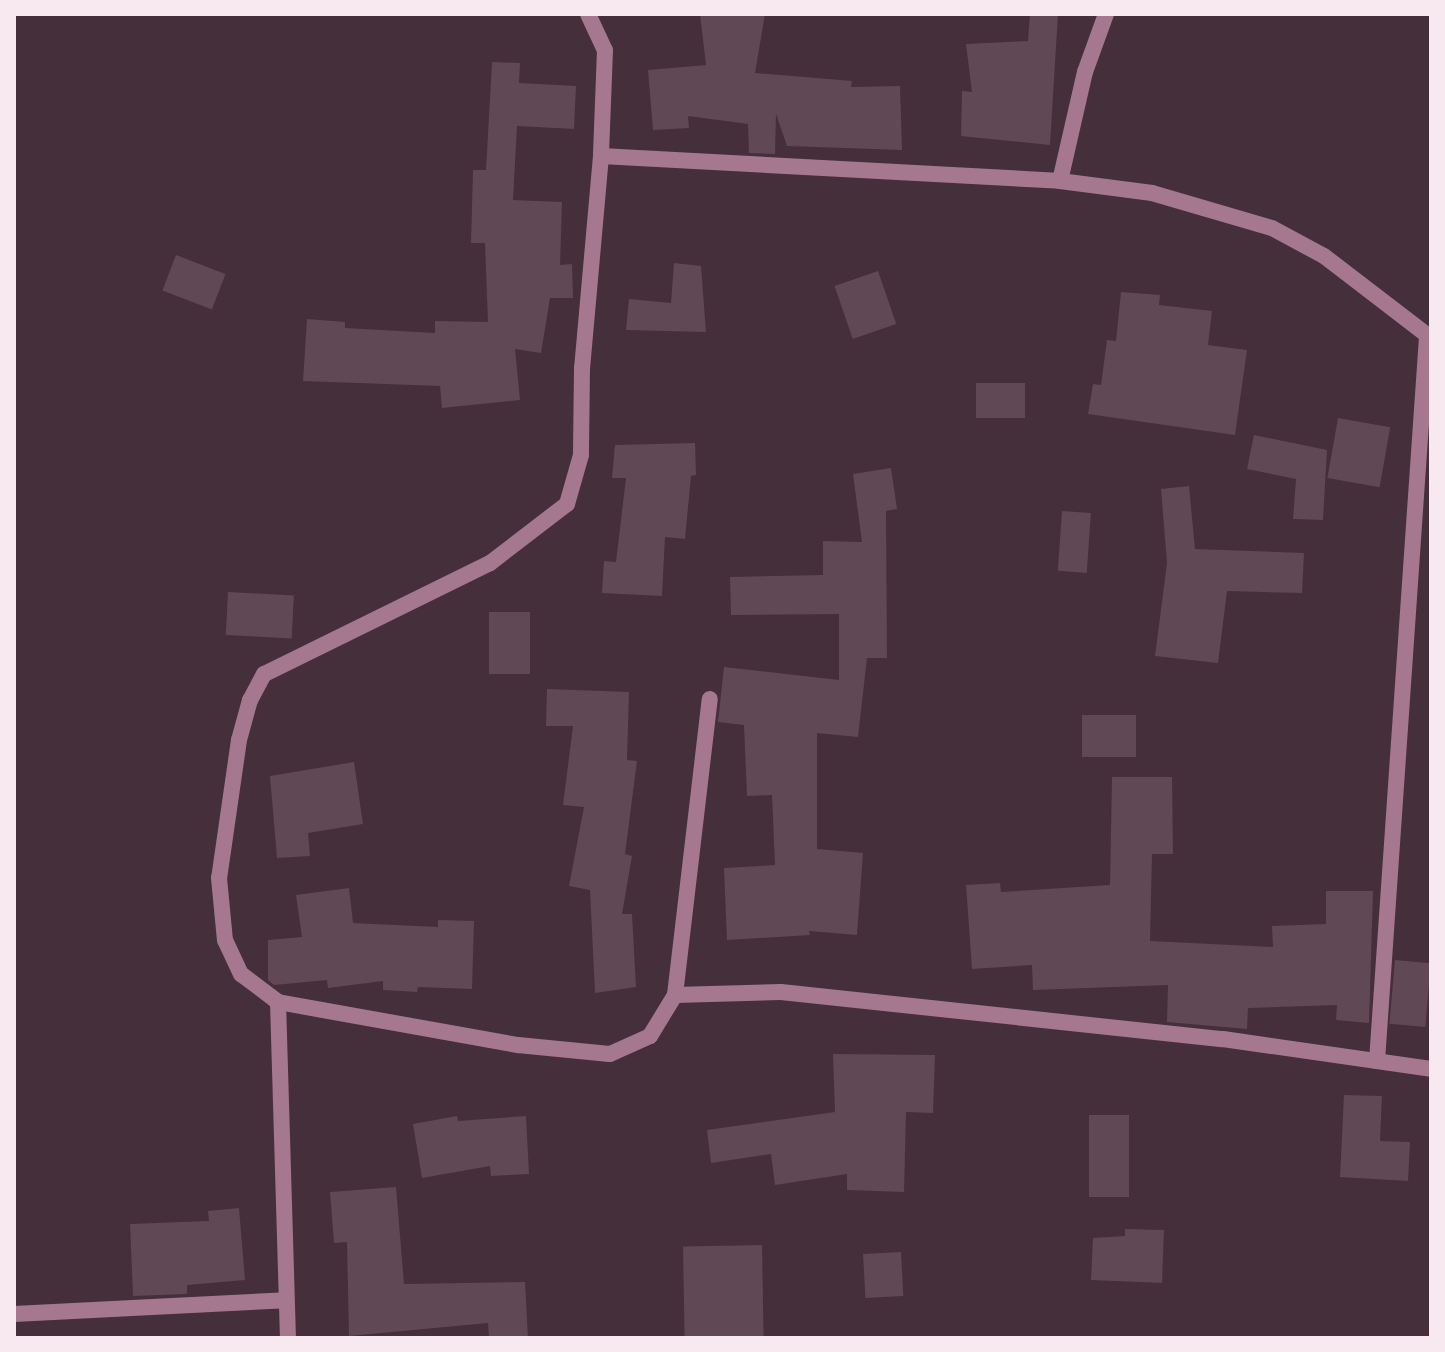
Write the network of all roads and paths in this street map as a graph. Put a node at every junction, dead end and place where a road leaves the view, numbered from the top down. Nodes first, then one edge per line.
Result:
1 (588, 14) edge
2 (1106, 14) edge
3 (601, 156) junction
4 (1060, 181) junction
5 (1429, 338) edge
6 (710, 699) dead end
7 (675, 995) junction
8 (278, 1002) junction
9 (1377, 1061) junction
10 (1431, 1069) edge
11 (286, 1300) junction
12 (14, 1314) edge
13 (288, 1338) edge

1 - 3 street
2 - 4 street
3 - 4 street
3 - 8 street
4 - 5 street
5 - 9 street
6 - 7 street
7 - 8 street
7 - 9 street
8 - 11 street
9 - 10 street
11 - 12 street
11 - 13 street

